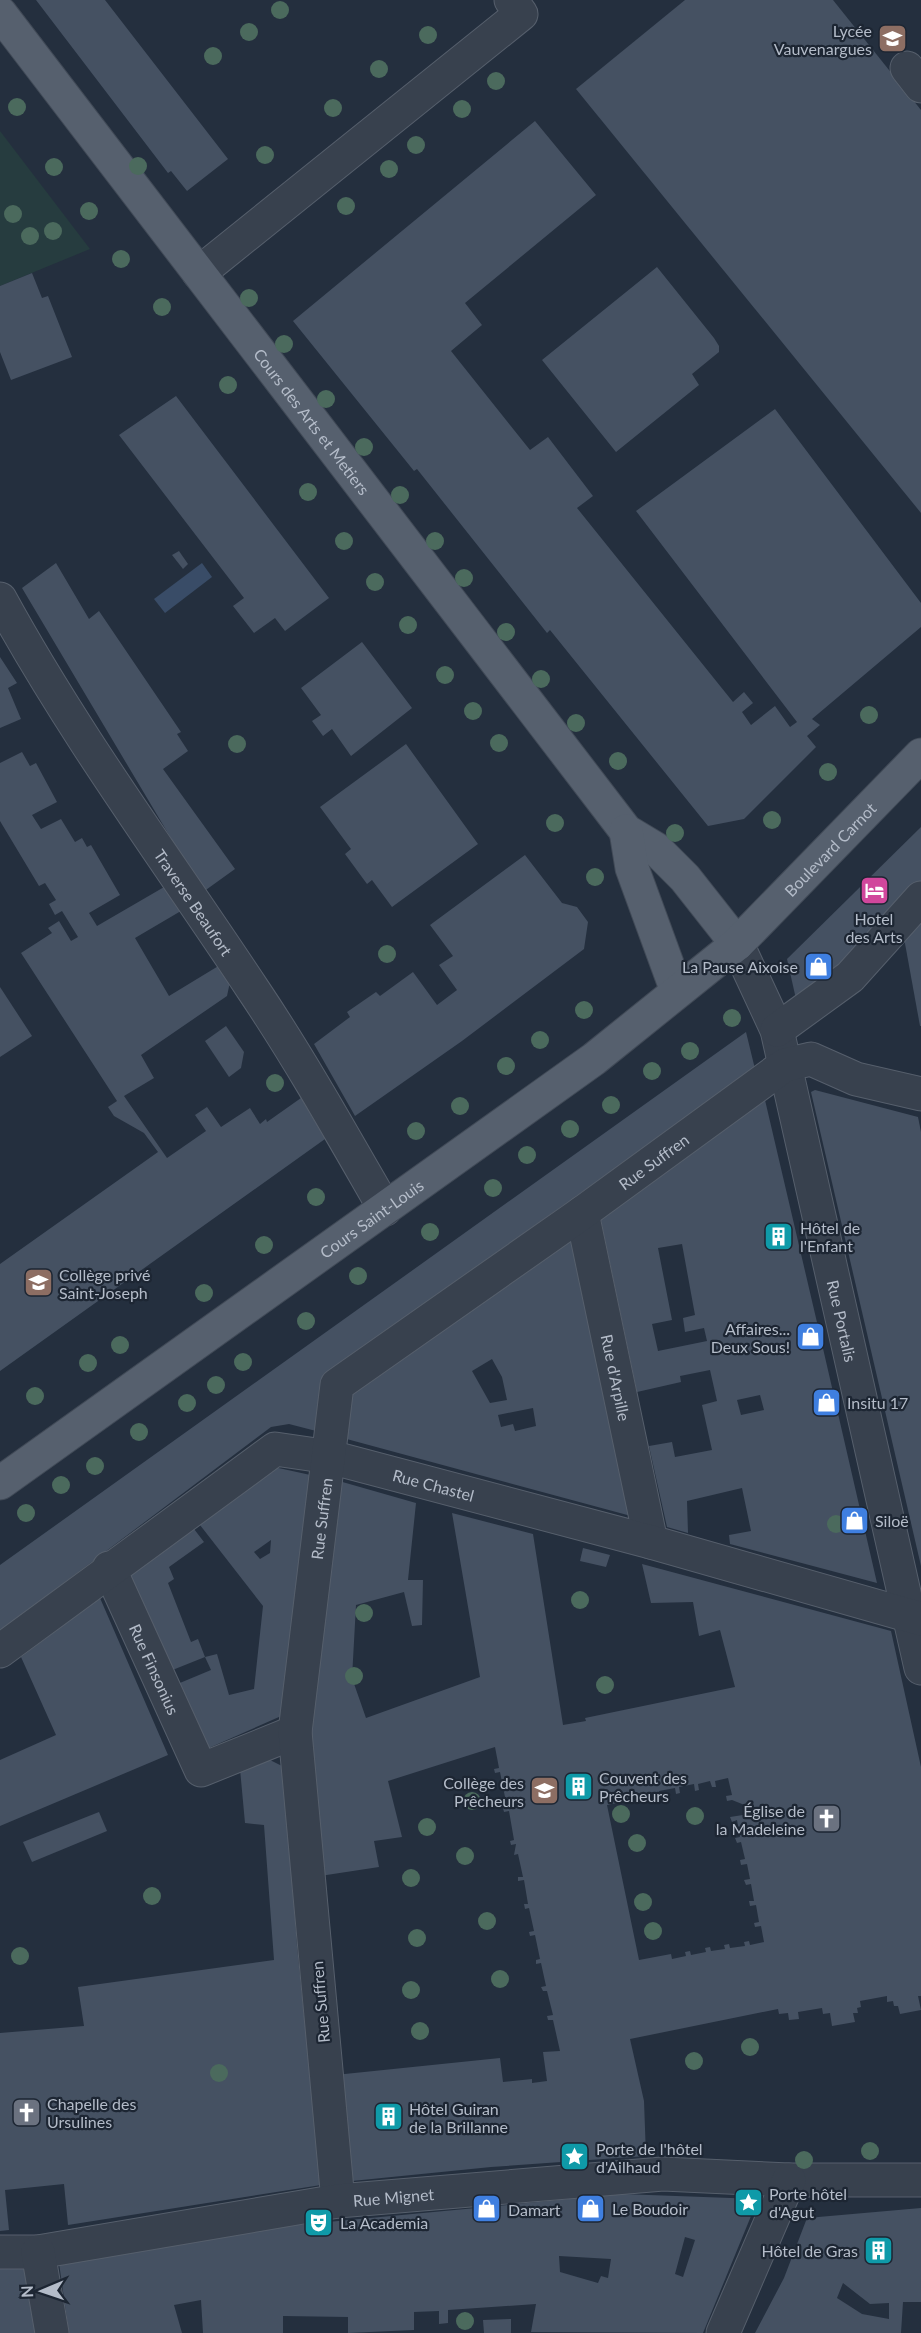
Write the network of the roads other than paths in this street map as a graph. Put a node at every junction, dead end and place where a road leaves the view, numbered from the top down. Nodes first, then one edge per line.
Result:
1 (511, 0) edge
2 (0, 13) edge
3 (199, 273) junction
4 (0, 599) edge
5 (921, 754) edge
6 (626, 831) junction
7 (921, 898) edge
8 (737, 944) junction
9 (677, 991) junction
10 (777, 1029) junction
11 (785, 1065) junction
12 (921, 1094) edge
13 (385, 1209) junction
14 (582, 1213) junction
15 (330, 1457) junction
16 (0, 1483) edge
17 (651, 1542) junction
18 (109, 1568) junction
19 (915, 1617) edge
20 (0, 1651) edge
21 (921, 1668) edge
22 (295, 1732) junction
23 (789, 2180) junction
24 (921, 2180) edge
25 (338, 2201) junction
26 (0, 2252) edge
27 (38, 2252) junction
28 (52, 2333) edge
29 (723, 2333) edge

1 - 3 street
2 - 3 main road, Cours des Arts et Metiers
3 - 6 main road, Cours des Arts et Metiers
4 - 13 street, Traverse Beaufort
5 - 8 main road, Boulevard Carnot
6 - 8 main road, Cours des Arts et Metiers
6 - 9 main road, Cours des Arts et Metiers
7 - 10 street
8 - 9 main road, Cours Saint-Louis
8 - 10 street, Rue Portalis
9 - 13 main road, Cours Saint-Louis
10 - 11 street, Rue Portalis
11 - 12 street
11 - 14 street, Rue Suffren
11 - 19 street, Rue Portalis
13 - 16 main road, Cours Saint-Louis
14 - 15 street, Rue Suffren
14 - 17 street, Rue d'Arpille
15 - 17 street, Rue Chastel
15 - 18 street, Rue Chastel
15 - 22 street, Rue Suffren
17 - 19 street, Rue Chastel
18 - 20 street, Rue Chastel
18 - 22 street, Rue Finsonius
19 - 21 street, Rue Portalis
22 - 25 street, Rue Suffren
23 - 24 street, Rue Mignet
23 - 25 street, Rue Mignet
23 - 29 street
25 - 27 street, Rue Mignet
26 - 27 street, Rue Mignet
27 - 28 street

